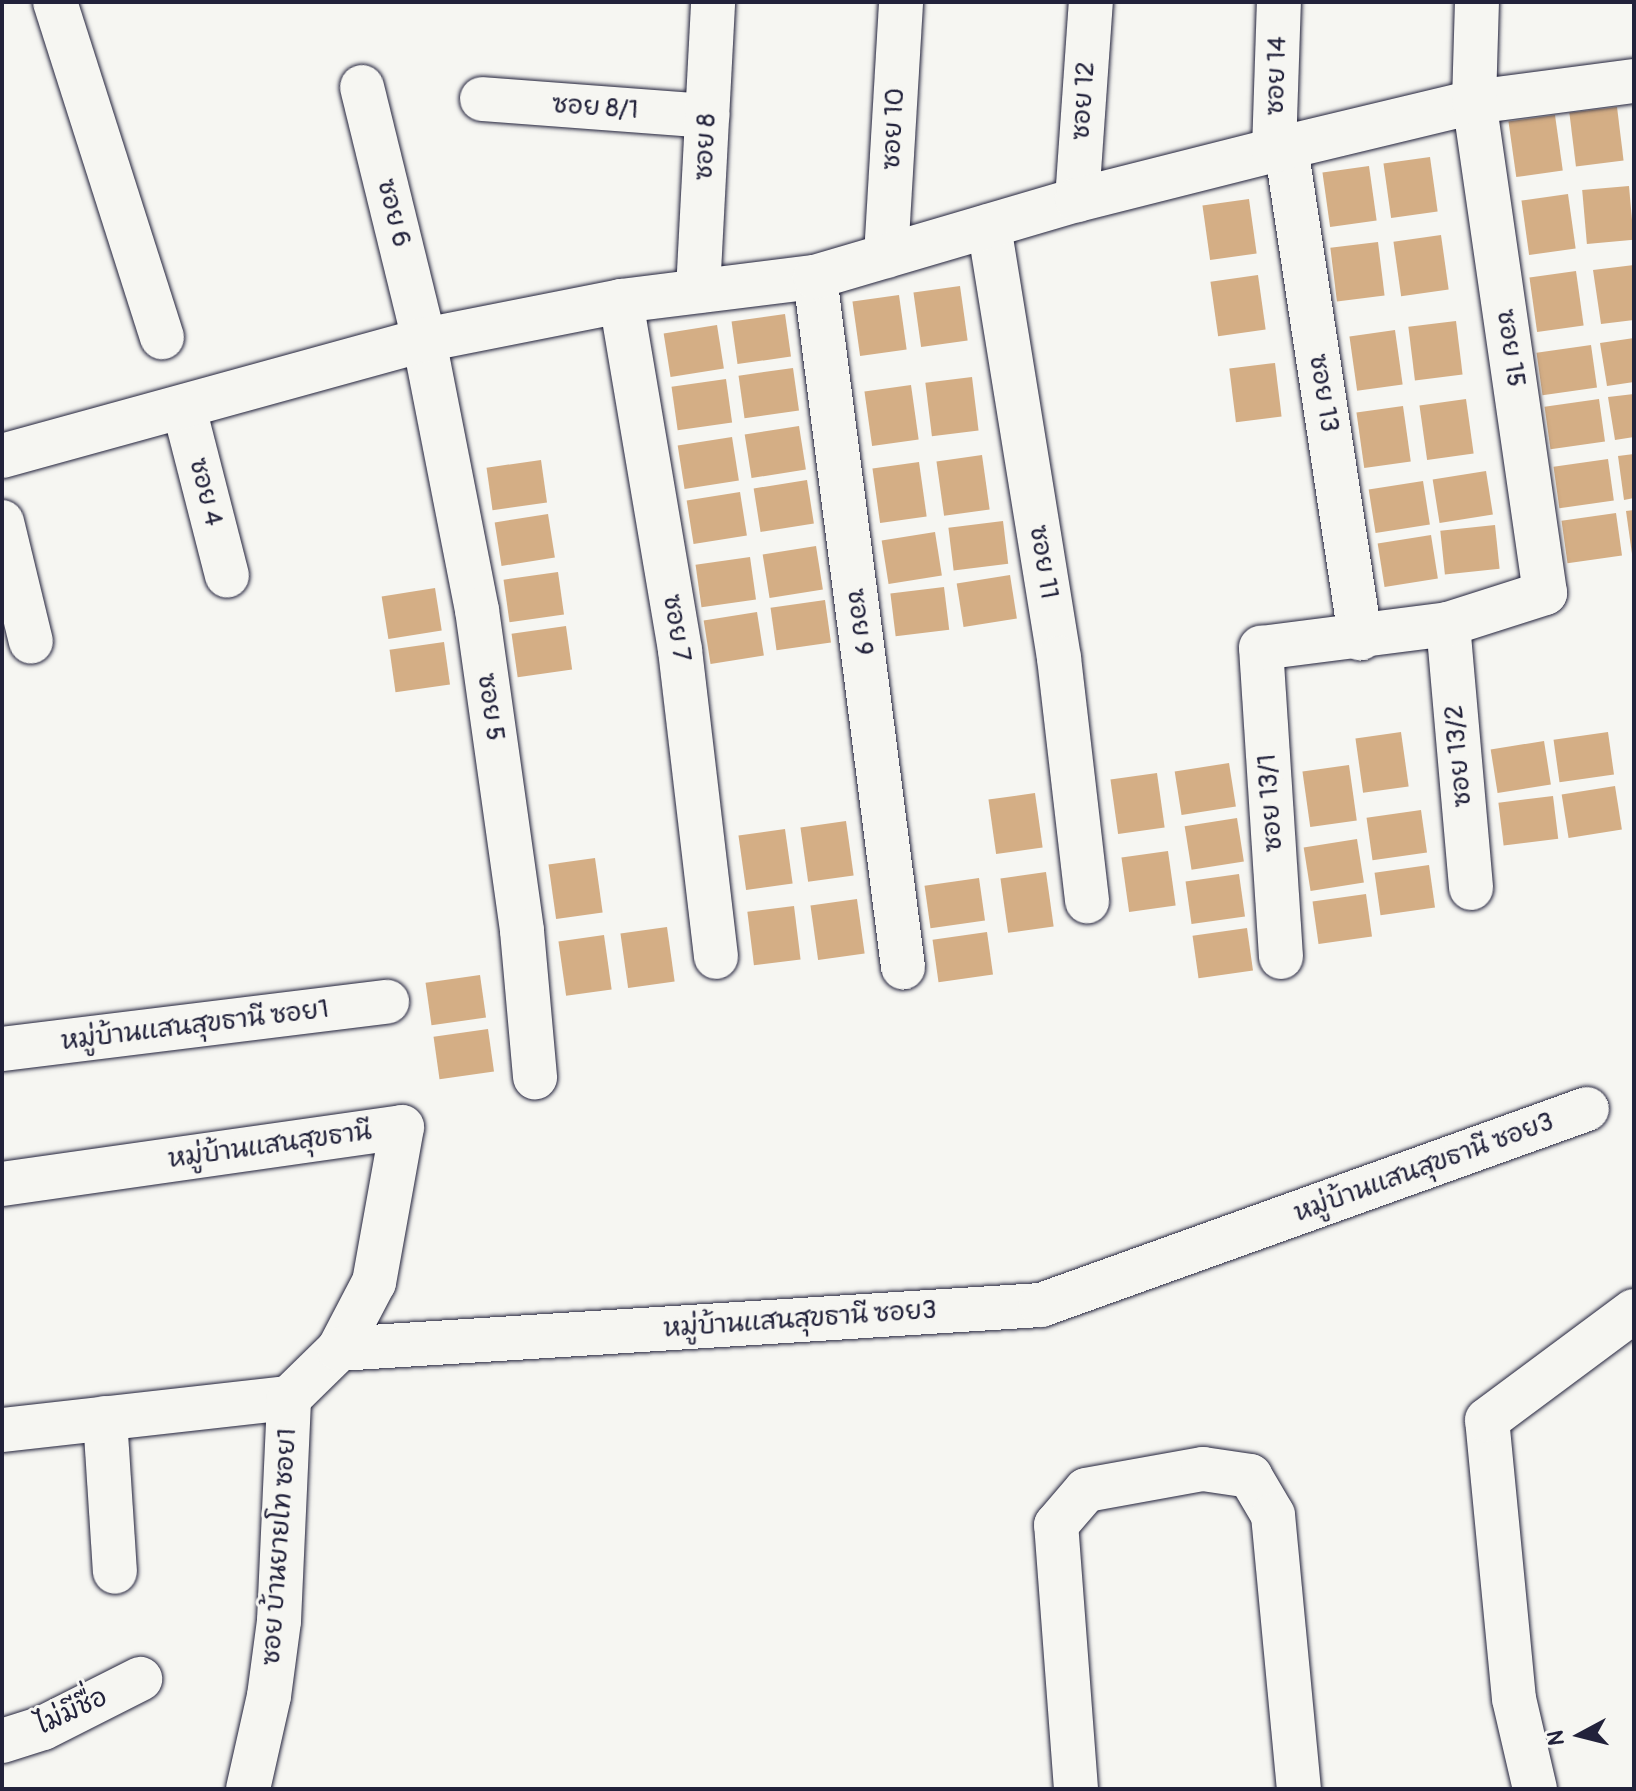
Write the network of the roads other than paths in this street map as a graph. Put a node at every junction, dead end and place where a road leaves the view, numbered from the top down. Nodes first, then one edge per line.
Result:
1 (55, 2) edge
2 (713, 2) edge
3 (901, 2) edge
4 (1091, 2) edge
5 (1279, 2) edge
6 (1477, 2) edge
7 (1634, 81) edge
8 (362, 87) dead end
9 (482, 99) dead end
10 (1474, 102) junction
11 (707, 116) junction
12 (1280, 149) junction
13 (1077, 200) junction
14 (989, 226) junction
15 (886, 256) junction
16 (815, 277) junction
17 (698, 291) junction
18 (621, 301) junction
19 (162, 337) dead end
20 (424, 340) junction
21 (184, 408) junction
22 (2, 456) edge
23 (2, 522) edge
24 (227, 576) dead end
25 (1448, 624) junction
26 (1360, 638) junction
27 (31, 642) dead end
28 (1471, 888) dead end
29 (1087, 901) dead end
30 (716, 957) dead end
31 (1281, 957) dead end
32 (903, 967) dead end
33 (387, 1002) dead end
34 (2, 1049) edge
35 (535, 1077) dead end
36 (1587, 1109) dead end
37 (2, 1184) edge
38 (1634, 1311) edge
39 (339, 1349) junction
40 (289, 1398) junction
41 (105, 1418) junction
42 (2, 1430) edge
43 (115, 1572) dead end
44 (140, 1679) dead end
45 (2, 1741) edge
46 (248, 1789) edge
47 (1076, 1789) edge
48 (1299, 1789) edge
49 (1535, 1789) edge

1 - 19 street
2 - 11 street, ซอย 8
3 - 15 street, ซอย 10
4 - 13 street, ซอย 12
5 - 12 street, ซอย 14
6 - 10 street, ซอย 15
7 - 10 street
8 - 20 street, ซอย 6
9 - 11 street, ซอย 8/1
10 - 12 street
10 - 25 street, ซอย 15
11 - 17 street, ซอย 8
12 - 13 street
12 - 26 street, ซอย 13
13 - 14 street
14 - 15 street
14 - 29 street, ซอย 11
15 - 16 street
16 - 17 street
16 - 32 street, ซอย 9
17 - 18 street
18 - 20 street
18 - 30 street, ซอย 7
20 - 21 street
20 - 35 street, ซอย 5
21 - 22 street
21 - 24 street, ซอย 4
23 - 27 street
25 - 26 street
25 - 28 street, ซอย 13/2
26 - 31 street, ซอย 13/1
33 - 34 street, หมู่บ้านแสนสุขธานี ซอย1
36 - 39 street, หมู่บ้านแสนสุขธานี ซอย3
37 - 39 street, หมู่บ้านแสนสุขธานี
38 - 49 street
39 - 40 street
40 - 41 street
40 - 46 street, ซอย บ้านยายโท ซอย1
41 - 42 street
41 - 43 street
44 - 45 street, ไม่มีชื่อ
47 - 48 street

